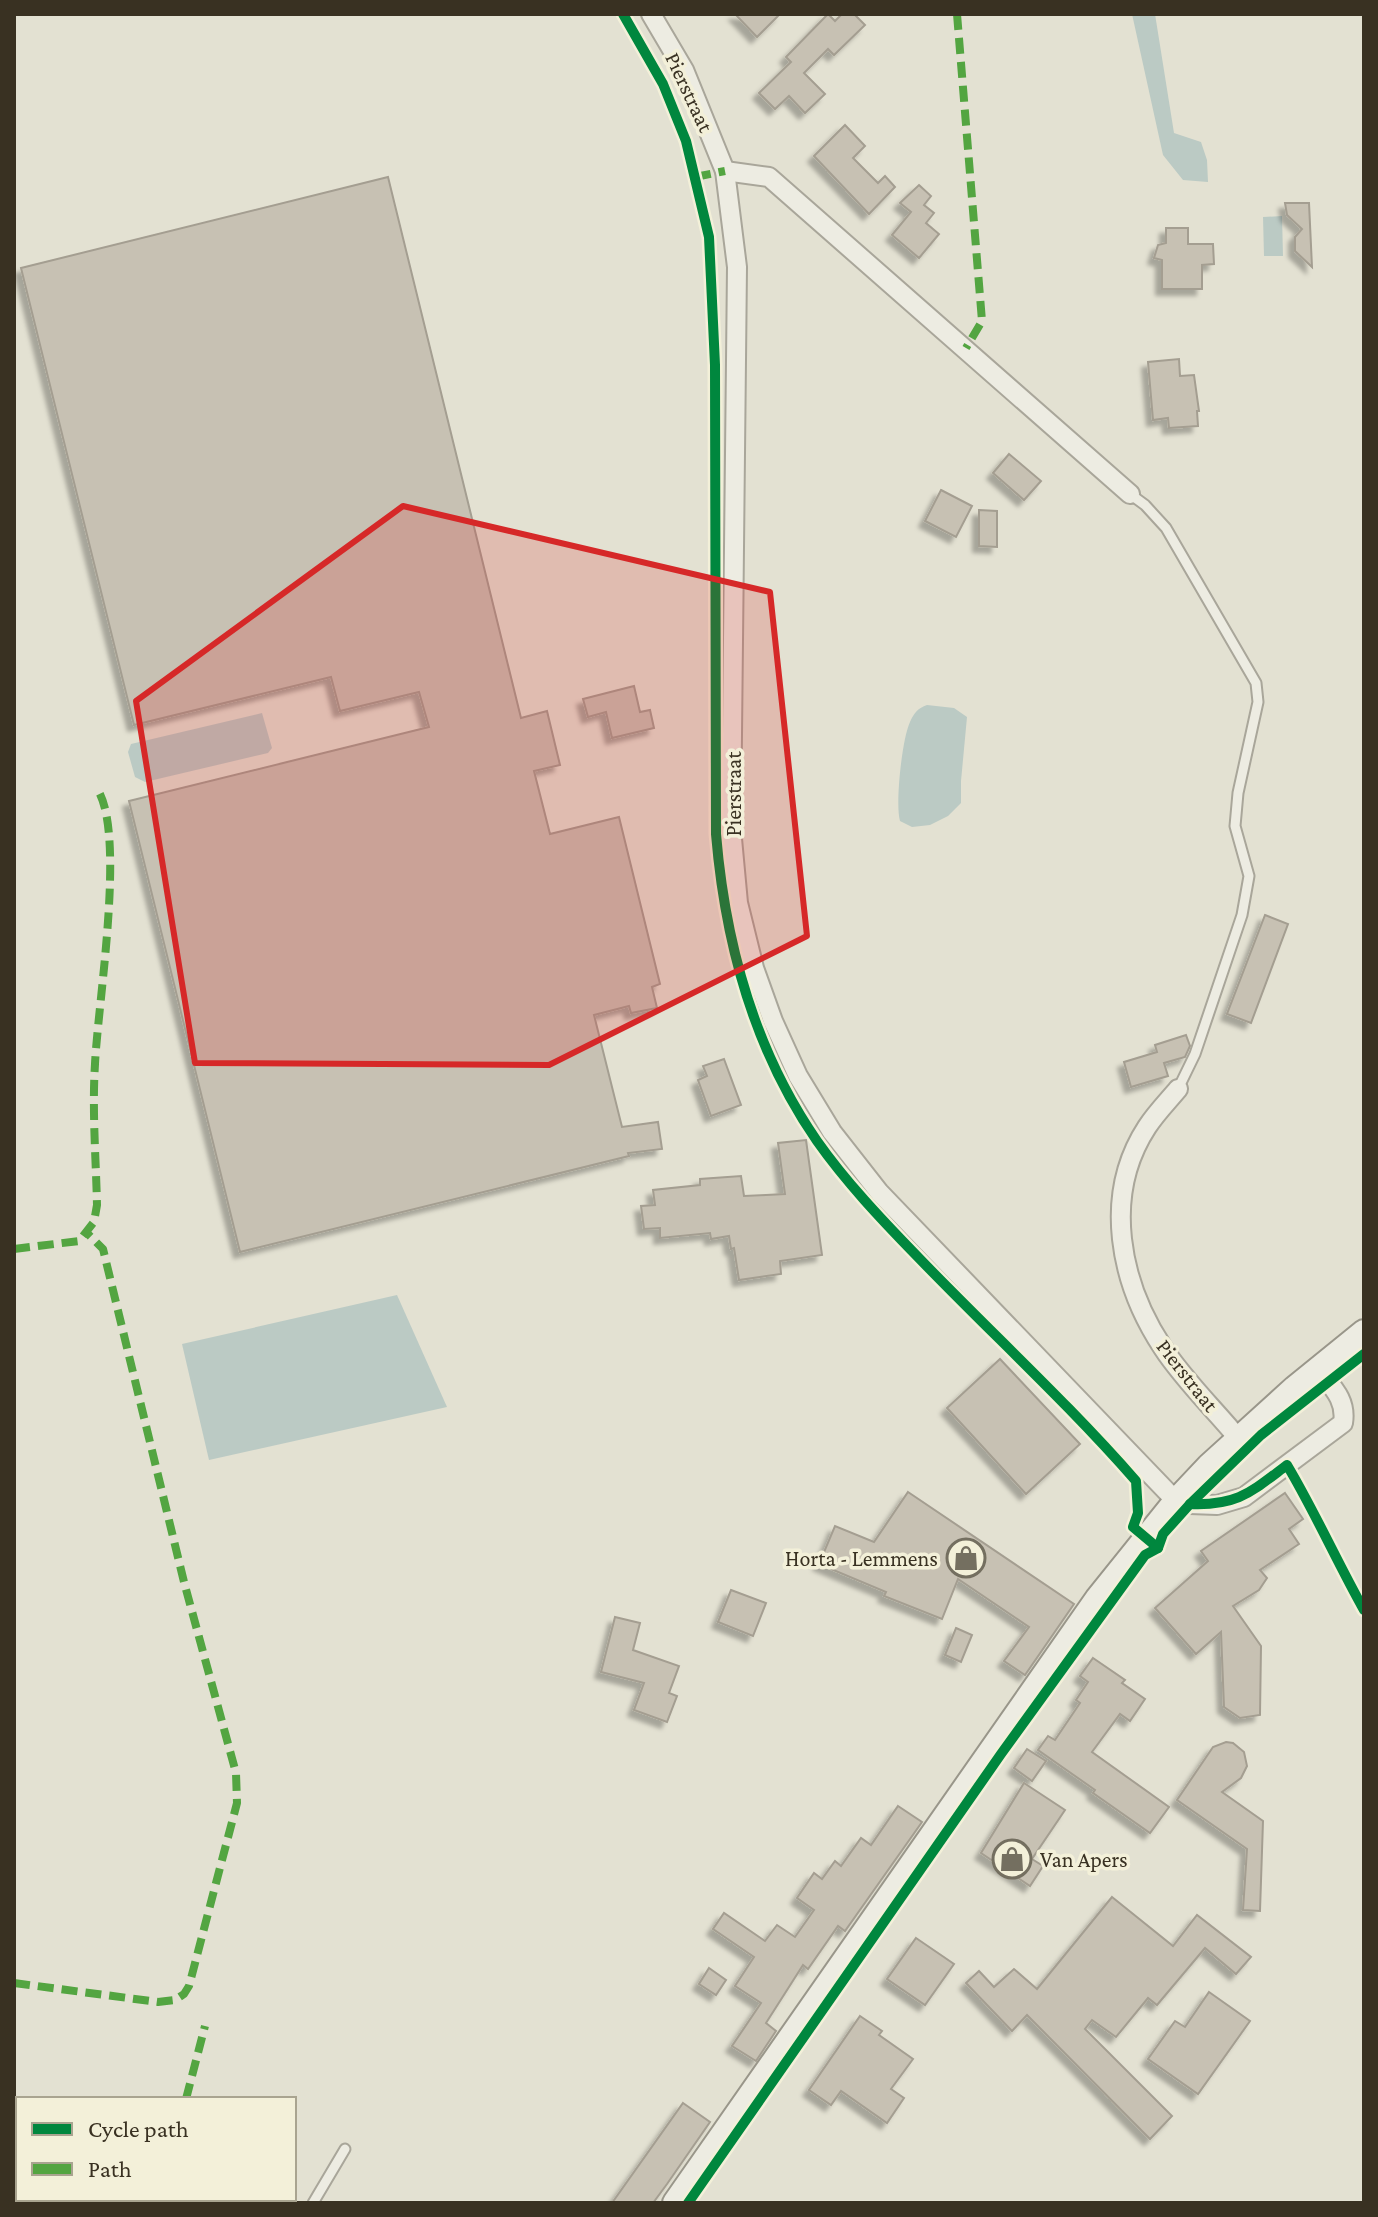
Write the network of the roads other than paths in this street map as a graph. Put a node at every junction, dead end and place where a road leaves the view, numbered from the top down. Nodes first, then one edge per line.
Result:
1 (651, 14) edge
2 (725, 171) junction
3 (1130, 494) joint
4 (1178, 1089) joint
5 (1364, 1332) edge
6 (1318, 1369) junction
7 (1238, 1438) junction
8 (1176, 1501) junction
9 (345, 2149) dead end
10 (313, 2203) edge
11 (675, 2203) edge

1 - 2 street, Pierstraat
2 - 3 street
2 - 8 street, Pierstraat
3 - 4 lane
4 - 7 street, Pierstraat
5 - 6 street
6 - 7 street
6 - 8 street
7 - 8 street
8 - 11 street
9 - 10 lane

